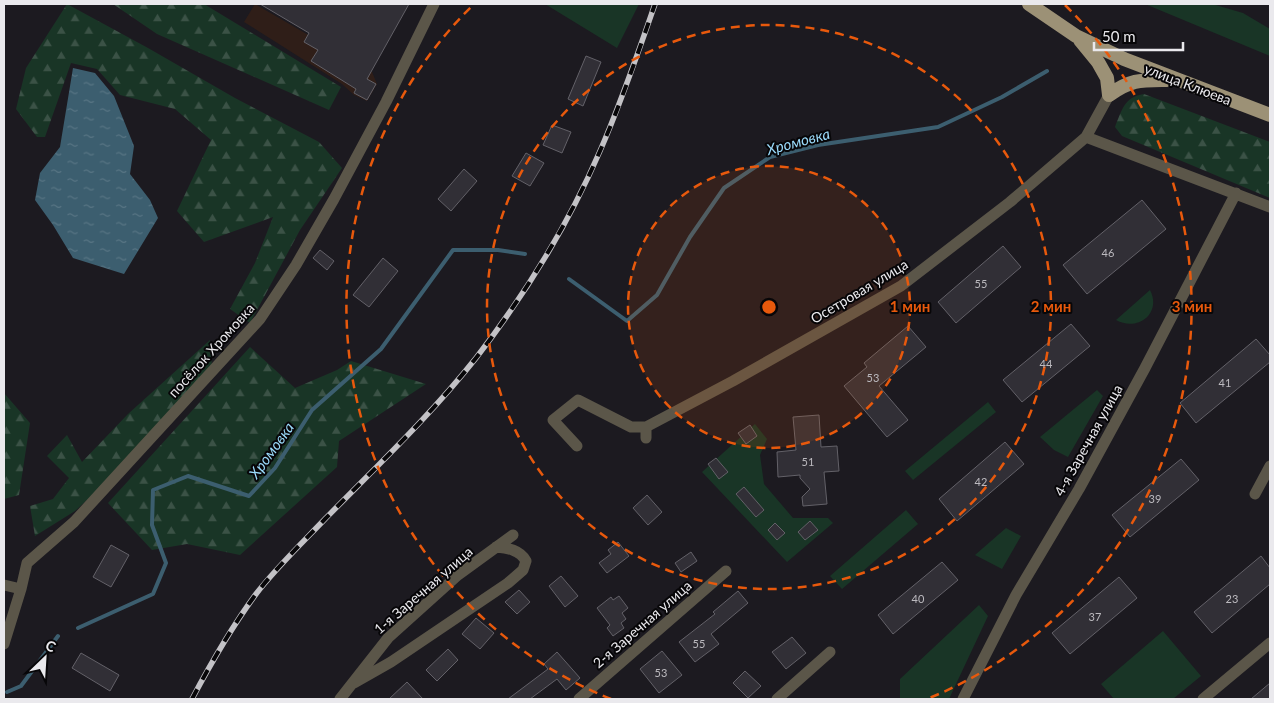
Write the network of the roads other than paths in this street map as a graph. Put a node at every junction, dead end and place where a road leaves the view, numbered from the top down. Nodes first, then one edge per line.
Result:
1 (434, 4) edge
2 (1029, 4) edge
3 (1076, 36) junction
4 (1176, 80) junction
5 (1109, 95) junction
6 (1270, 115) edge
7 (1086, 137) junction
8 (1236, 193) junction
9 (1270, 207) edge
10 (577, 446) dead end
11 (1270, 466) edge
12 (1255, 494) dead end
13 (513, 535) dead end
14 (496, 547) junction
15 (726, 571) dead end
16 (4, 585) edge
17 (21, 589) junction
18 (1270, 643) edge
19 (4, 644) edge
20 (830, 652) dead end
21 (354, 683) junction
22 (340, 699) edge
23 (579, 699) edge
24 (777, 699) edge
25 (963, 699) edge
26 (1203, 699) edge

1 - 17 street, посёлок Хромовка
2 - 3 main road, улица Клюева
3 - 4 main road, улица Клюева
3 - 5 main road
4 - 5 main road
4 - 6 main road, улица Клюева
5 - 7 street, Осетровая улица
7 - 8 street
7 - 10 street, Осетровая улица
8 - 9 street
8 - 25 street, 4-я Заречная улица
11 - 12 street
13 - 14 street, 1-я Заречная улица
14 - 21 street, 1-я Заречная улица
14 - 21 street
15 - 23 street, 2-я Заречная улица
16 - 17 street
17 - 19 street, посёлок Хромовка
18 - 26 street
20 - 24 street
21 - 22 street, 1-я Заречная улица

